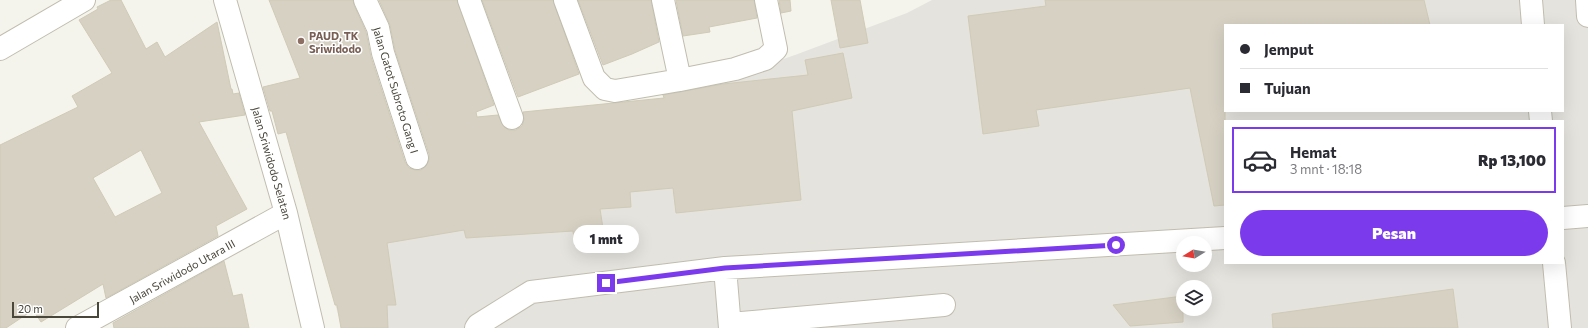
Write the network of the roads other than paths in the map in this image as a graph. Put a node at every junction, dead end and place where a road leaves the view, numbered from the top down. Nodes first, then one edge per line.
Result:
1 (84, 0) edge
2 (225, 0) edge
3 (365, 0) edge
4 (469, 0) edge
5 (565, 0) edge
6 (663, 0) edge
7 (766, 0) edge
8 (1531, 0) edge
9 (1587, 0) edge
10 (1588, 16) edge
11 (1533, 24) edge
12 (0, 49) edge
13 (680, 80) junction
14 (512, 118) dead end
15 (417, 158) dead end
16 (286, 214) junction
17 (1588, 216) edge
18 (1564, 218) edge
19 (1224, 238) edge
20 (1554, 264) edge
21 (725, 268) junction
22 (944, 305) dead end
23 (89, 325) edge
24 (730, 326) edge
25 (313, 328) edge
26 (476, 328) edge
27 (1560, 328) edge

1 - 12 street
2 - 16 street, Jalan Sriwidodo Selatan
3 - 15 street, Jalan Gatot Subroto Gang I
4 - 14 street
5 - 13 street
6 - 13 street
7 - 13 street
8 - 11 street
9 - 10 street
16 - 23 street, Jalan Sriwidodo Utara III
16 - 25 street, Jalan Sriwidodo Selatan
17 - 18 street
19 - 21 street
20 - 27 street
21 - 24 street
21 - 26 street
22 - 24 street

